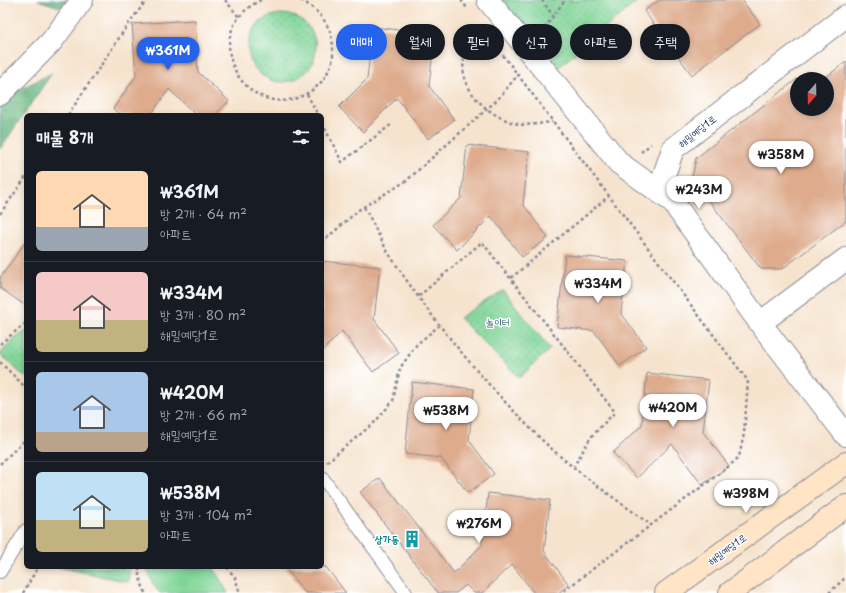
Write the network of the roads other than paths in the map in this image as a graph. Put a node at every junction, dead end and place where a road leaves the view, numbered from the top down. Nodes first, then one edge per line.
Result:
1 (82, 0) edge
2 (479, 6) edge
3 (846, 16) edge
4 (0, 94) edge
5 (672, 202) junction
6 (846, 259) edge
7 (760, 323) junction
8 (846, 435) edge
9 (846, 463) edge
10 (324, 480) edge
11 (846, 506) edge
12 (24, 533) edge
13 (0, 572) edge
14 (406, 593) edge
15 (666, 593) edge
16 (730, 593) edge

1 - 4 street
2 - 5 street
3 - 5 street, 해밀예당1로
5 - 7 street, 해밀예당1로
6 - 7 street
7 - 8 street, 해밀예당1로
9 - 15 street, 해밀예당1로
10 - 14 lane
11 - 16 street
12 - 13 lane

